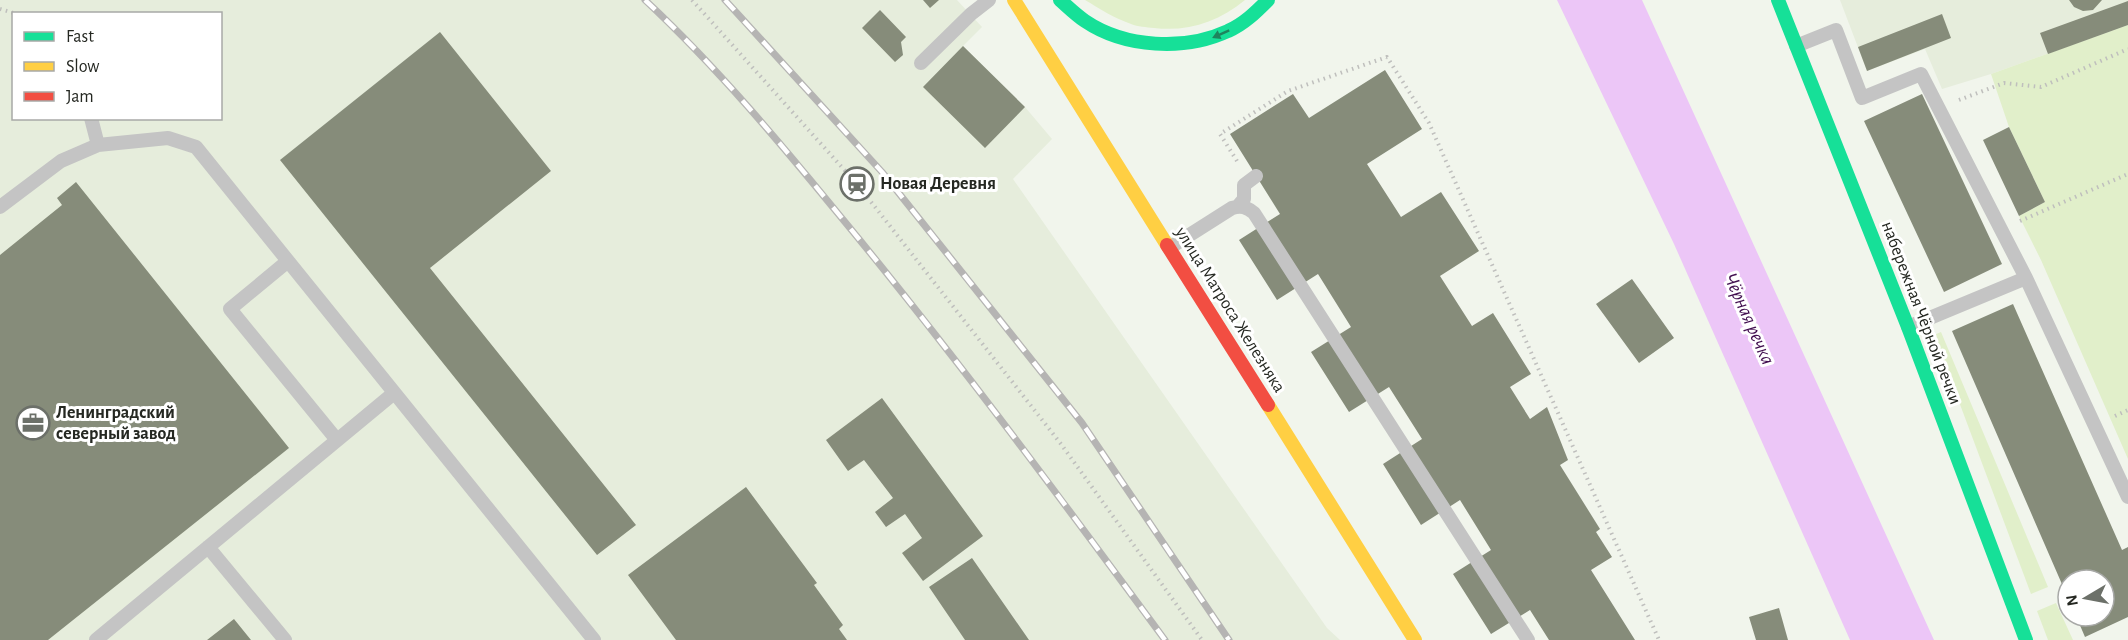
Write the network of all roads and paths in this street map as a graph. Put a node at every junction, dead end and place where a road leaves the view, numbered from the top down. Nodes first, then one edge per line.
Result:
1 (692, 0) edge
2 (989, 0) edge
3 (1014, 0) edge
4 (1060, 0) edge
5 (1268, 0) edge
6 (1778, 0) edge
7 (1796, 46) junction
8 (2128, 49) edge
9 (921, 63) dead end
10 (1938, 108) junction
11 (92, 120) edge
12 (98, 145) junction
13 (2128, 174) edge
14 (1253, 179) joint
15 (1238, 206) junction
16 (0, 207) edge
17 (2000, 229) junction
18 (1169, 248) junction
19 (288, 261) junction
20 (2026, 278) junction
21 (1908, 327) junction
22 (394, 393) junction
23 (338, 440) junction
24 (2128, 497) edge
25 (208, 547) junction
26 (96, 640) edge
27 (285, 640) edge
28 (594, 640) edge
29 (1202, 640) edge
30 (1414, 640) edge
31 (1528, 640) edge
32 (1659, 640) edge
33 (2026, 640) edge

1 - 29 path
2 - 9 lane
3 - 18 street, улица Матроса Железняка
5 -> 4 street
6 - 7 street, набережная Чёрной речки
7 - 10 lane
7 - 21 street, набережная Чёрной речки
8 - 10 path
10 - 17 lane
11 - 12 lane
12 - 16 lane
12 - 19 lane
13 - 17 path
14 - 15 lane
14 - 32 path
15 - 18 lane
15 - 31 lane
17 - 20 lane
18 - 30 street, улица Матроса Железняка
19 - 22 lane
19 - 23 lane
20 - 21 lane
20 - 24 lane
21 - 33 street, набережная Чёрной речки
22 - 23 lane
22 - 28 lane
23 - 25 lane
25 - 26 lane
25 - 27 lane

